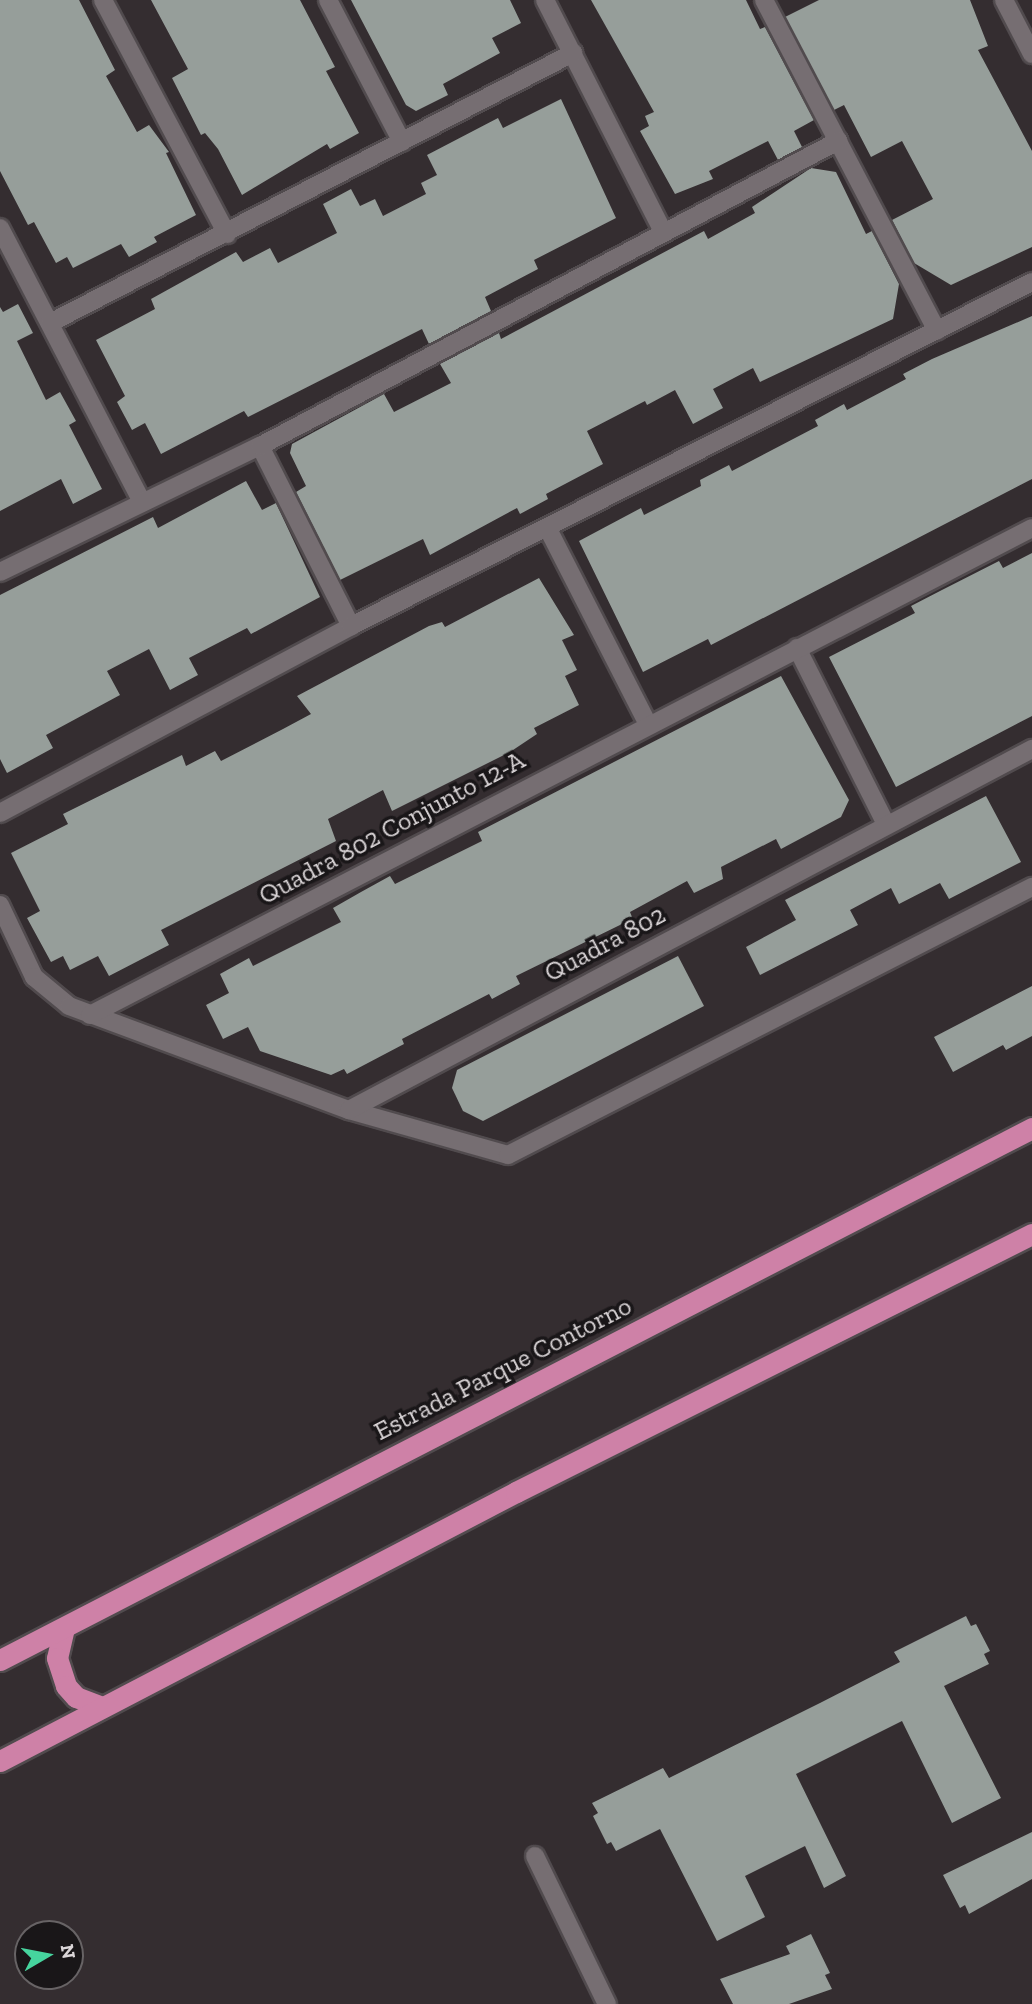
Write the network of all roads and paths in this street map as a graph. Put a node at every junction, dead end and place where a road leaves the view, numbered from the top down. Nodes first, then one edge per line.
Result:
1 (103, 0) edge
2 (328, 0) edge
3 (545, 0) edge
4 (764, 0) edge
5 (1004, 0) edge
6 (573, 53) junction
7 (1032, 54) edge
8 (838, 141) junction
9 (402, 142) junction
10 (0, 228) edge
11 (663, 232) junction
12 (227, 234) junction
13 (1032, 282) edge
14 (50, 323) junction
15 (937, 331) junction
16 (260, 446) junction
17 (142, 502) junction
18 (1032, 528) edge
19 (548, 529) junction
20 (0, 572) edge
21 (351, 626) junction
22 (797, 648) junction
23 (648, 724) junction
24 (1032, 749) edge
25 (0, 813) edge
26 (886, 824) junction
27 (1032, 887) edge
28 (0, 905) edge
29 (90, 1015) junction
30 (349, 1110) junction
31 (1032, 1128) edge
32 (1032, 1234) edge
33 (64, 1628) junction
34 (0, 1660) edge
35 (100, 1706) junction
36 (0, 1761) edge
37 (535, 1856) dead end
38 (607, 2004) edge

1 - 12 street
2 - 9 street
3 - 6 street
4 - 8 street
5 - 7 street
6 - 9 street
6 - 11 street
8 - 11 street
8 - 15 street
9 - 12 street
10 - 14 street
11 - 16 street
12 - 14 street
13 - 15 street
14 - 17 street
15 - 19 street
16 - 17 street
16 - 21 street
17 - 20 street
18 - 22 street, Quadra 802 Conjunto 12-A
19 - 21 street
19 - 23 street
21 - 25 street
22 - 23 street, Quadra 802 Conjunto 12-A
22 - 26 street
23 - 29 street, Quadra 802 Conjunto 12-A
24 - 26 street
26 - 30 street, Quadra 802
27 - 30 street
28 - 29 street
29 - 30 street
31 - 33 highway, Estrada Parque Contorno
32 - 35 highway
33 - 34 highway, Estrada Parque Contorno
33 - 35 highway
35 - 36 highway
37 - 38 street

